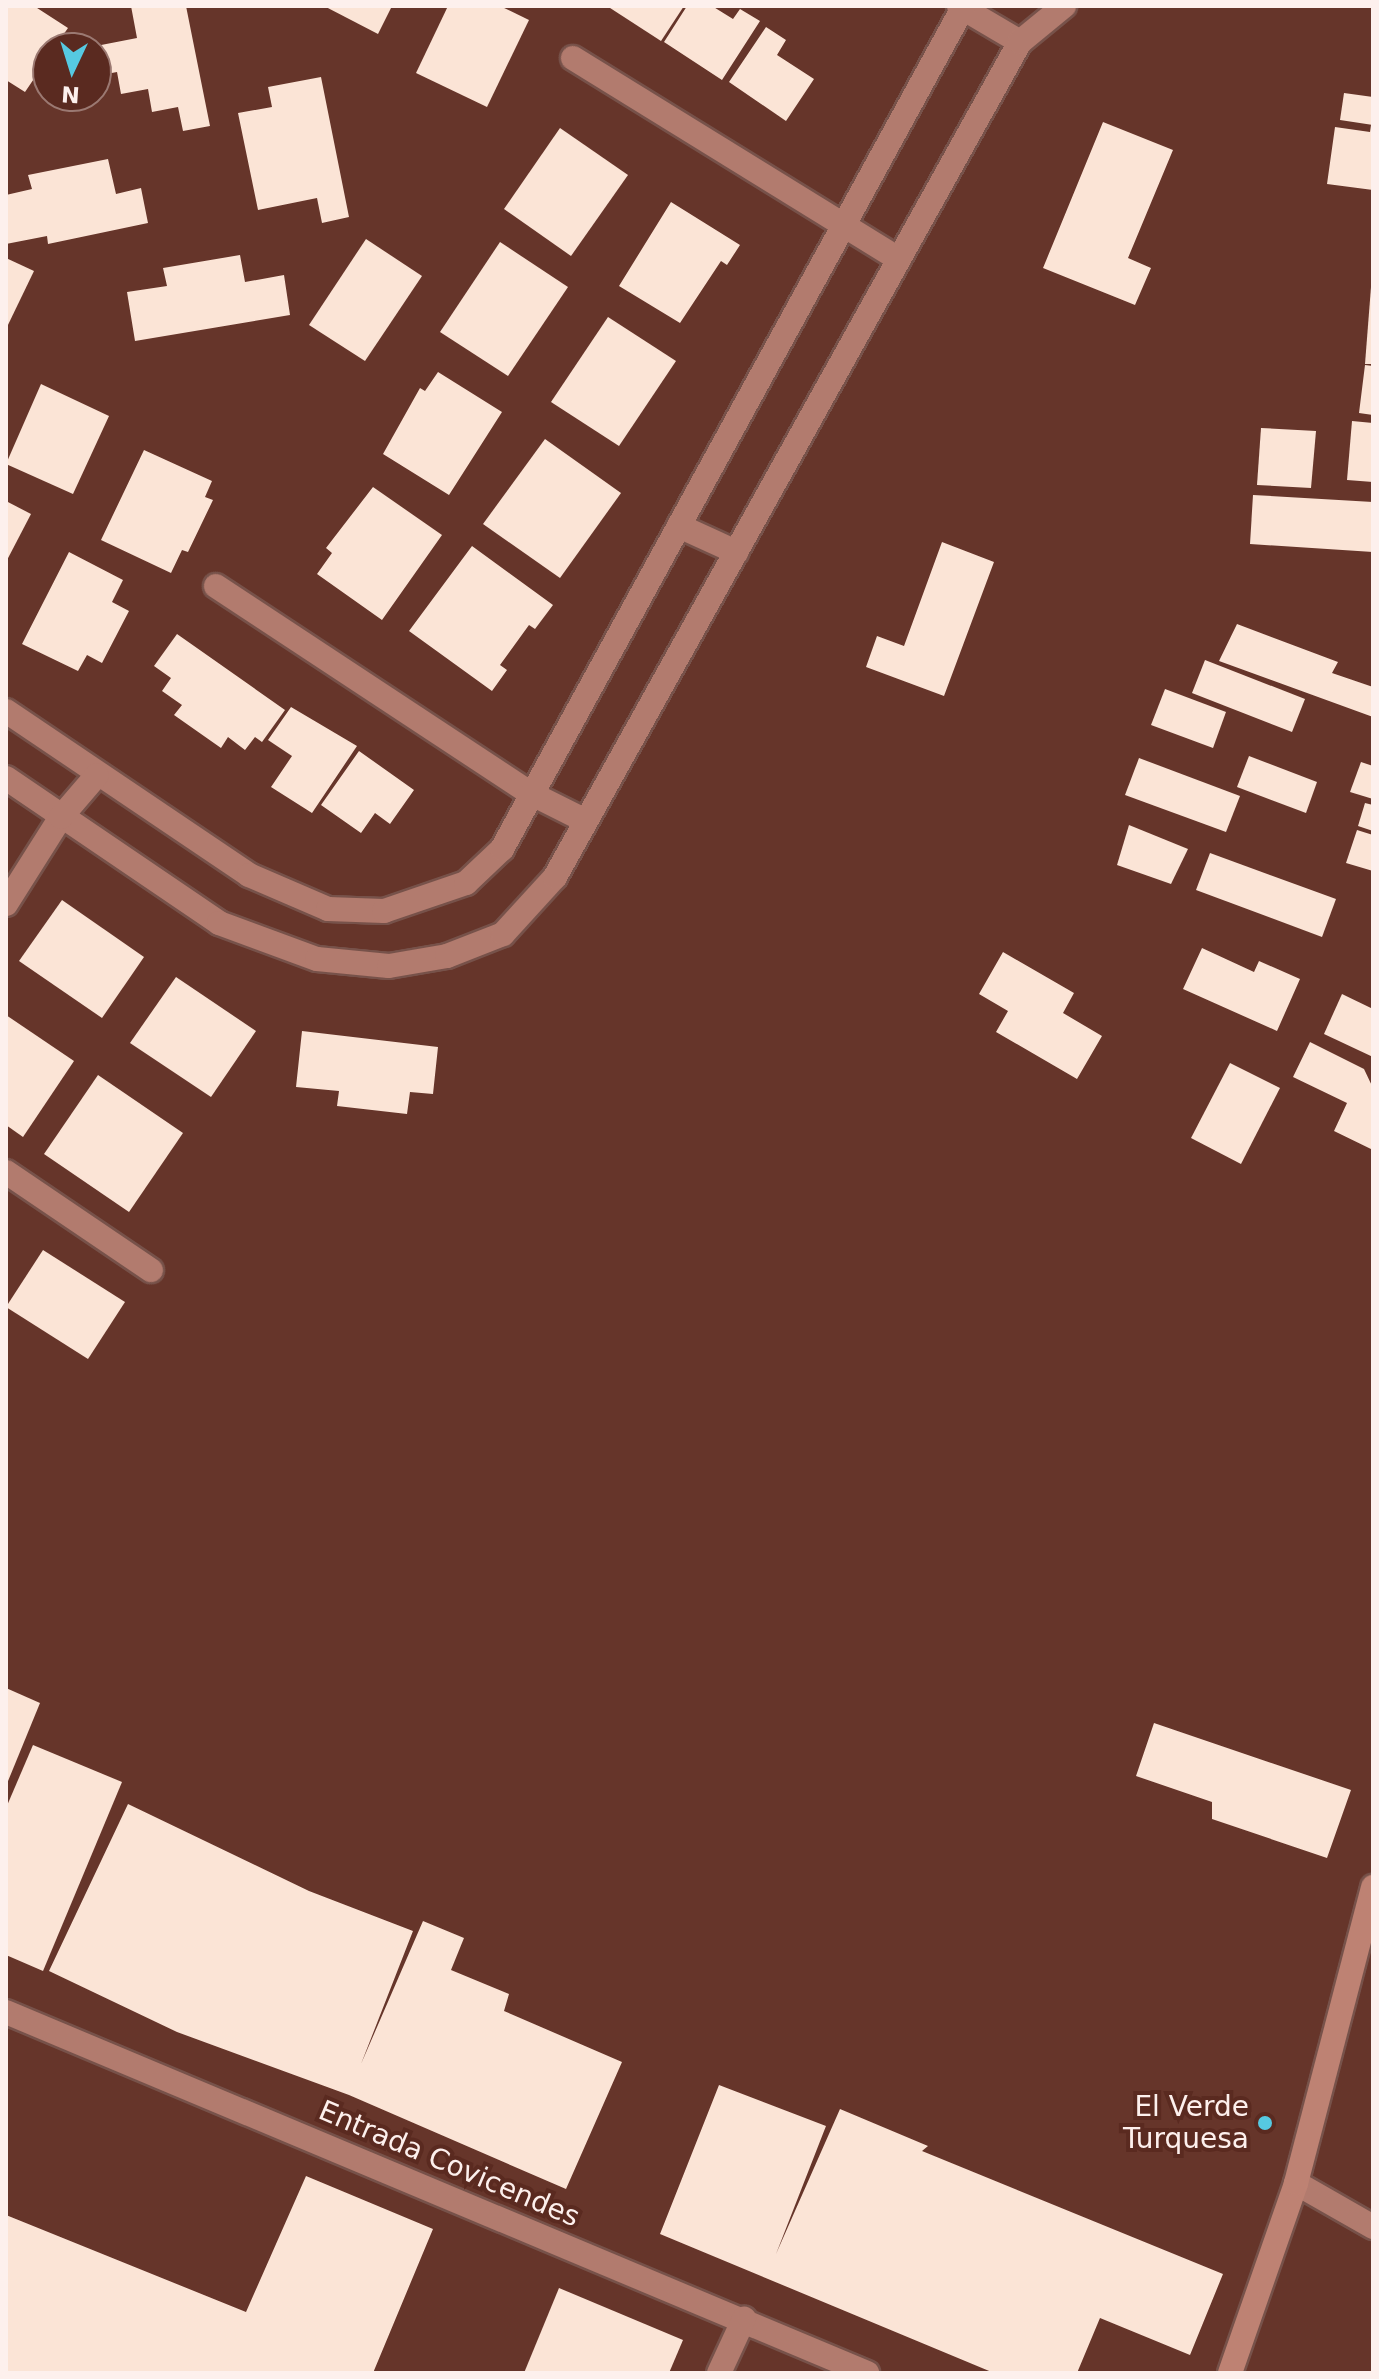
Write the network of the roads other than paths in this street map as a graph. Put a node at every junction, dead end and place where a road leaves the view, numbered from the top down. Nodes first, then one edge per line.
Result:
1 (1064, 6) edge
2 (961, 7) edge
3 (1020, 42) junction
4 (573, 58) dead end
5 (842, 228) junction
6 (899, 259) junction
7 (679, 526) junction
8 (736, 552) junction
9 (216, 586) dead end
10 (6, 711) edge
11 (97, 775) junction
12 (6, 778) edge
13 (532, 794) junction
14 (61, 817) junction
15 (586, 821) junction
16 (6, 904) edge
17 (6, 1172) edge
18 (151, 1270) dead end
19 (1373, 1887) edge
20 (6, 2012) edge
21 (1296, 2183) junction
22 (1373, 2227) edge
23 (744, 2319) junction
24 (719, 2373) edge
25 (867, 2373) edge
26 (1230, 2373) edge

1 - 3 street
2 - 3 street
2 - 5 street
3 - 6 street
4 - 5 street
5 - 6 street
5 - 7 street
6 - 8 street
7 - 8 street
7 - 13 street
8 - 15 street
9 - 13 street
10 - 11 street
11 - 13 street
11 - 14 street
12 - 14 street
13 - 15 street
14 - 15 street
14 - 16 street
17 - 18 street
19 - 21 street
20 - 23 street, Entrada Covicendes
21 - 22 street
21 - 26 street
23 - 24 street
23 - 25 street, Entrada Covicendes

